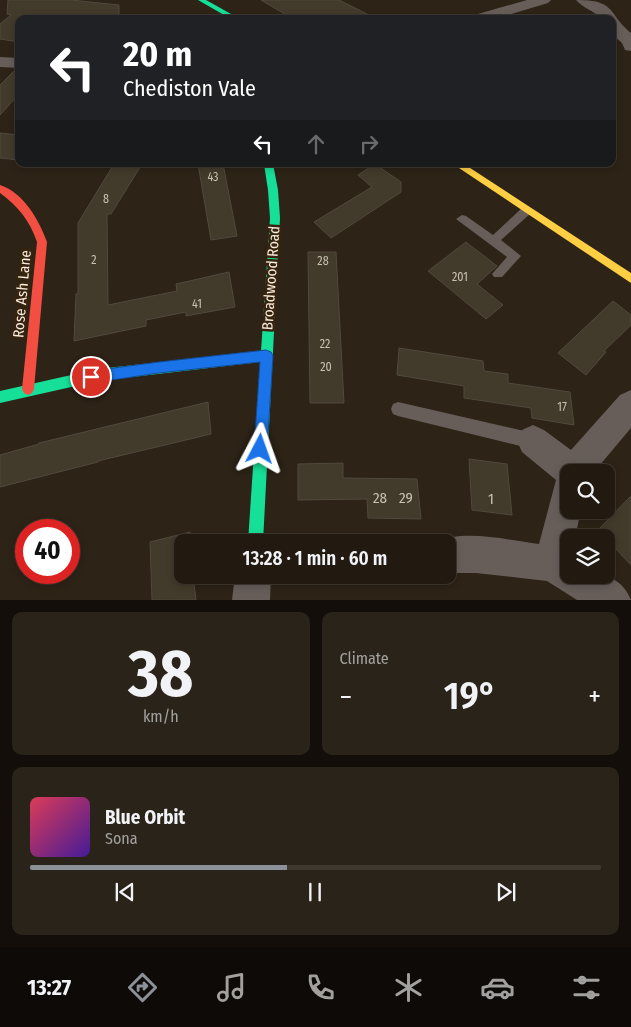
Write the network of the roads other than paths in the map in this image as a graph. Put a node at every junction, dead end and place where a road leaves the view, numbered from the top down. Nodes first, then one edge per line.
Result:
1 (201, 0) edge
2 (543, 0) edge
3 (584, 0) edge
4 (512, 4) edge
5 (229, 15) edge
6 (486, 15) edge
7 (607, 15) edge
8 (616, 29) edge
9 (631, 42) edge
10 (0, 62) edge
11 (15, 63) edge
12 (269, 167) edge
13 (462, 167) edge
14 (0, 188) edge
15 (527, 210) junction
16 (462, 220) dead end
17 (493, 241) junction
18 (498, 274) dead end
19 (631, 279) edge
20 (266, 356) junction
21 (28, 389) junction
22 (0, 397) edge
23 (631, 406) edge
24 (398, 409) dead end
25 (533, 441) joint
26 (562, 464) edge
27 (579, 464) edge
28 (255, 534) edge
29 (456, 555) edge
30 (560, 569) edge
31 (252, 584) edge
32 (586, 584) edge
33 (251, 600) edge
34 (612, 600) edge

1 - 5 street
2 - 4 street
3 - 7 street
4 - 6 street
8 - 9 street
10 - 11 street
12 - 20 street, Broadwood Road
13 - 15 street
14 - 21 street, Rose Ash Lane
15 - 17 lane
15 - 19 street
16 - 17 lane
17 - 18 lane
20 - 21 street
20 - 28 street, Broadwood Road
21 - 22 street
23 - 27 street
24 - 25 lane
25 - 26 street
29 - 30 street
31 - 33 street
32 - 34 street

